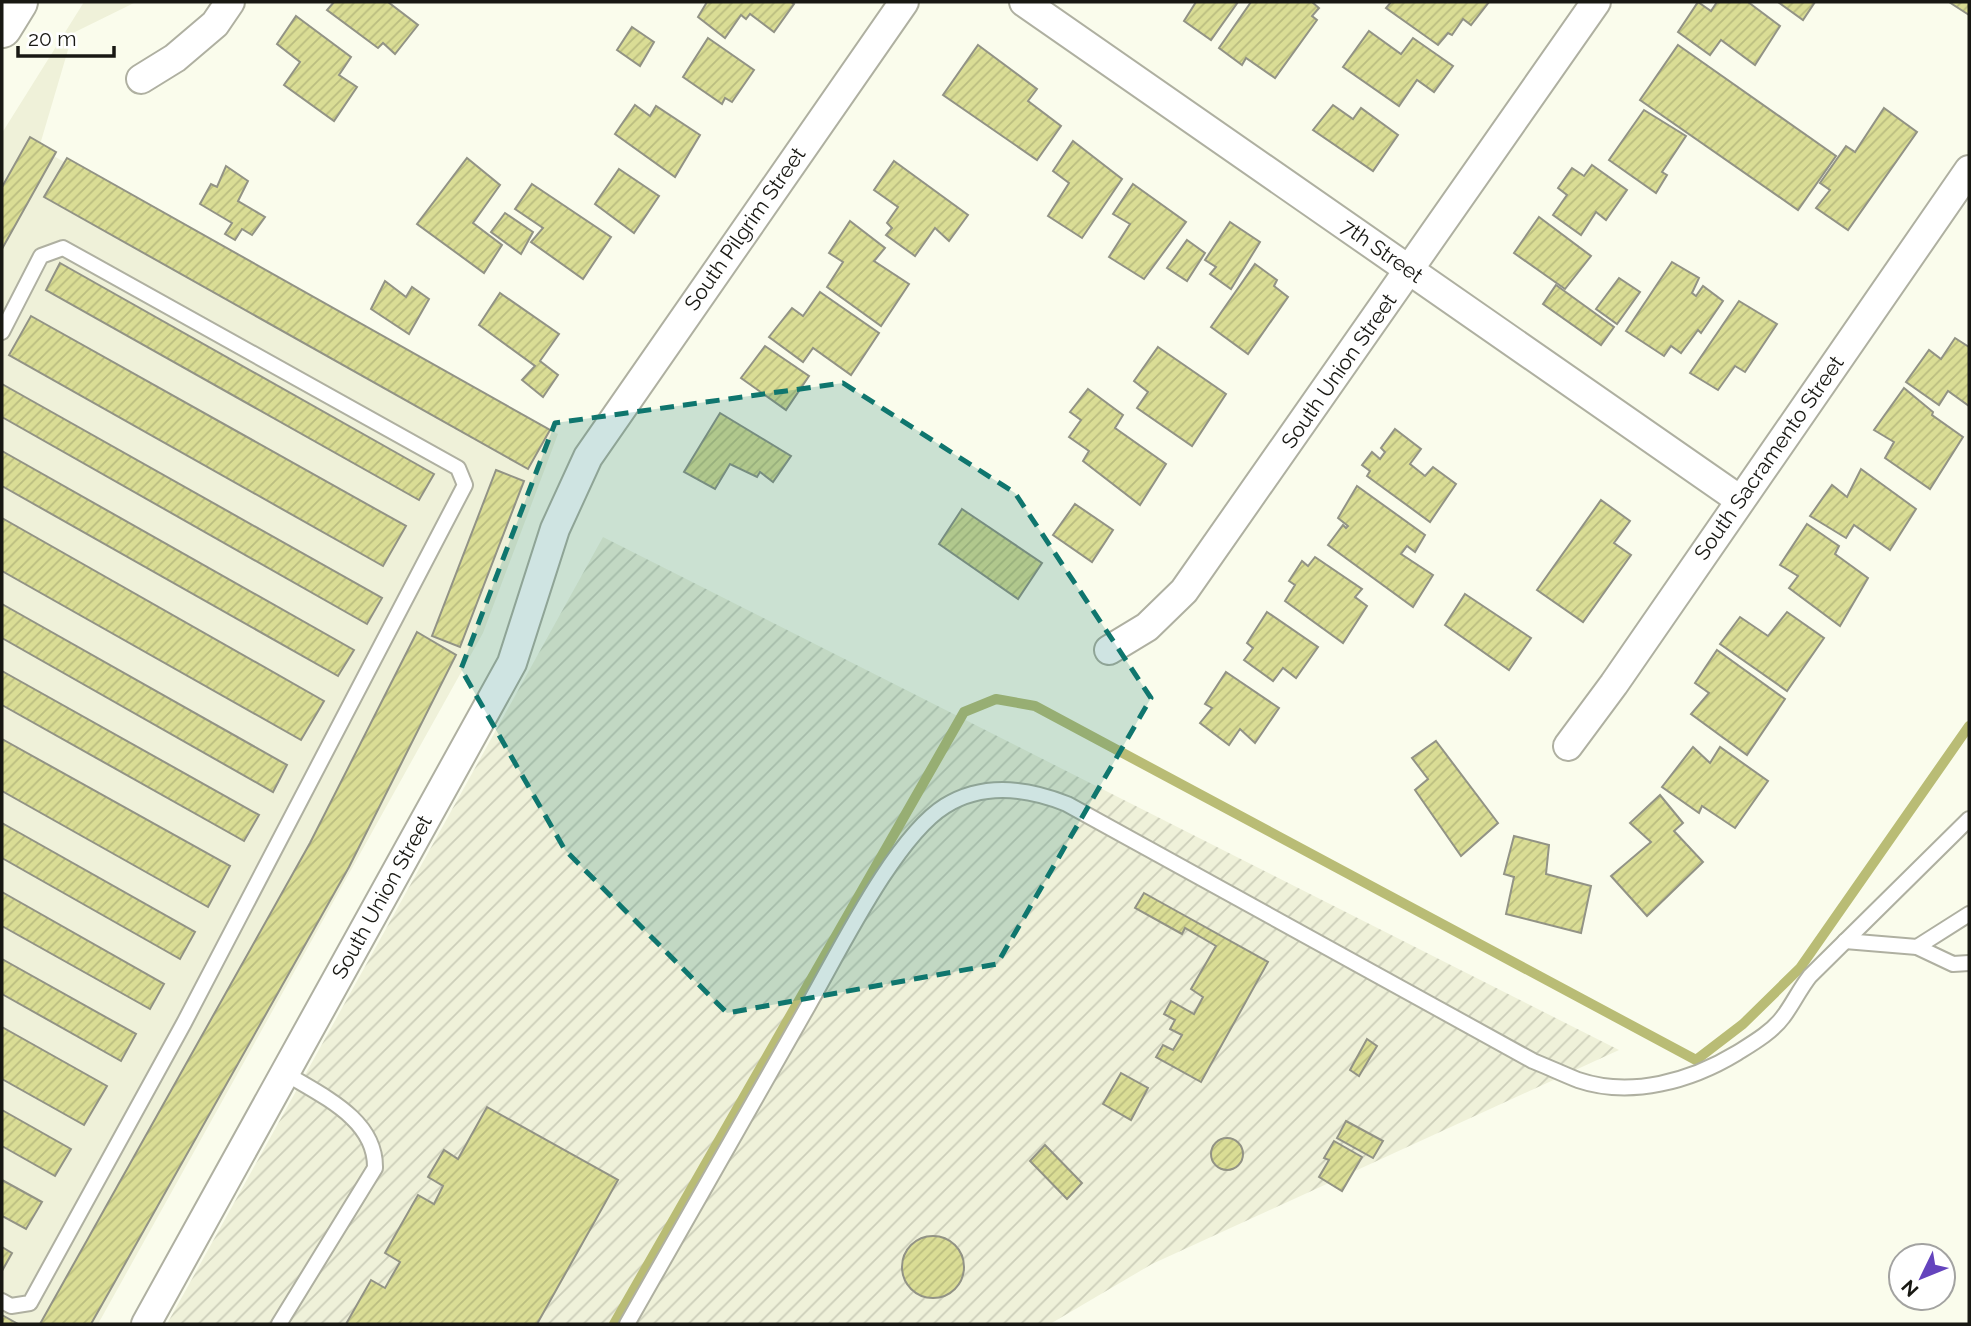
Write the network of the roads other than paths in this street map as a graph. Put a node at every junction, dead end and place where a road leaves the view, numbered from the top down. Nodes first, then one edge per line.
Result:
1 (18, 2) edge
2 (230, 2) edge
3 (904, 2) edge
4 (1024, 2) edge
5 (1596, 2) edge
6 (2, 28) edge
7 (141, 79) dead end
8 (1969, 170) edge
9 (1409, 272) junction
10 (2, 332) edge
11 (588, 457) joint
12 (1740, 500) junction
13 (1109, 650) dead end
14 (1568, 746) dead end
15 (1969, 819) edge
16 (1969, 914) edge
17 (1845, 941) junction
18 (1917, 947) junction
19 (1969, 963) edge
20 (285, 1073) junction
21 (2, 1301) edge
22 (146, 1324) edge
23 (279, 1324) edge
24 (627, 1324) edge

1 - 6 main road
2 - 7 street
3 - 11 street, South Pilgrim Street
4 - 9 street, 7th Street
5 - 9 street, South Union Street
8 - 12 street, South Sacramento Street
9 - 12 street, 7th Street
9 - 13 street, South Union Street
10 - 21 lane
11 - 20 street, South Union Street
12 - 14 street, South Sacramento Street
15 - 17 lane
16 - 18 lane
17 - 18 lane
17 - 24 lane
18 - 19 lane
20 - 22 street, South Union Street
20 - 23 lane

